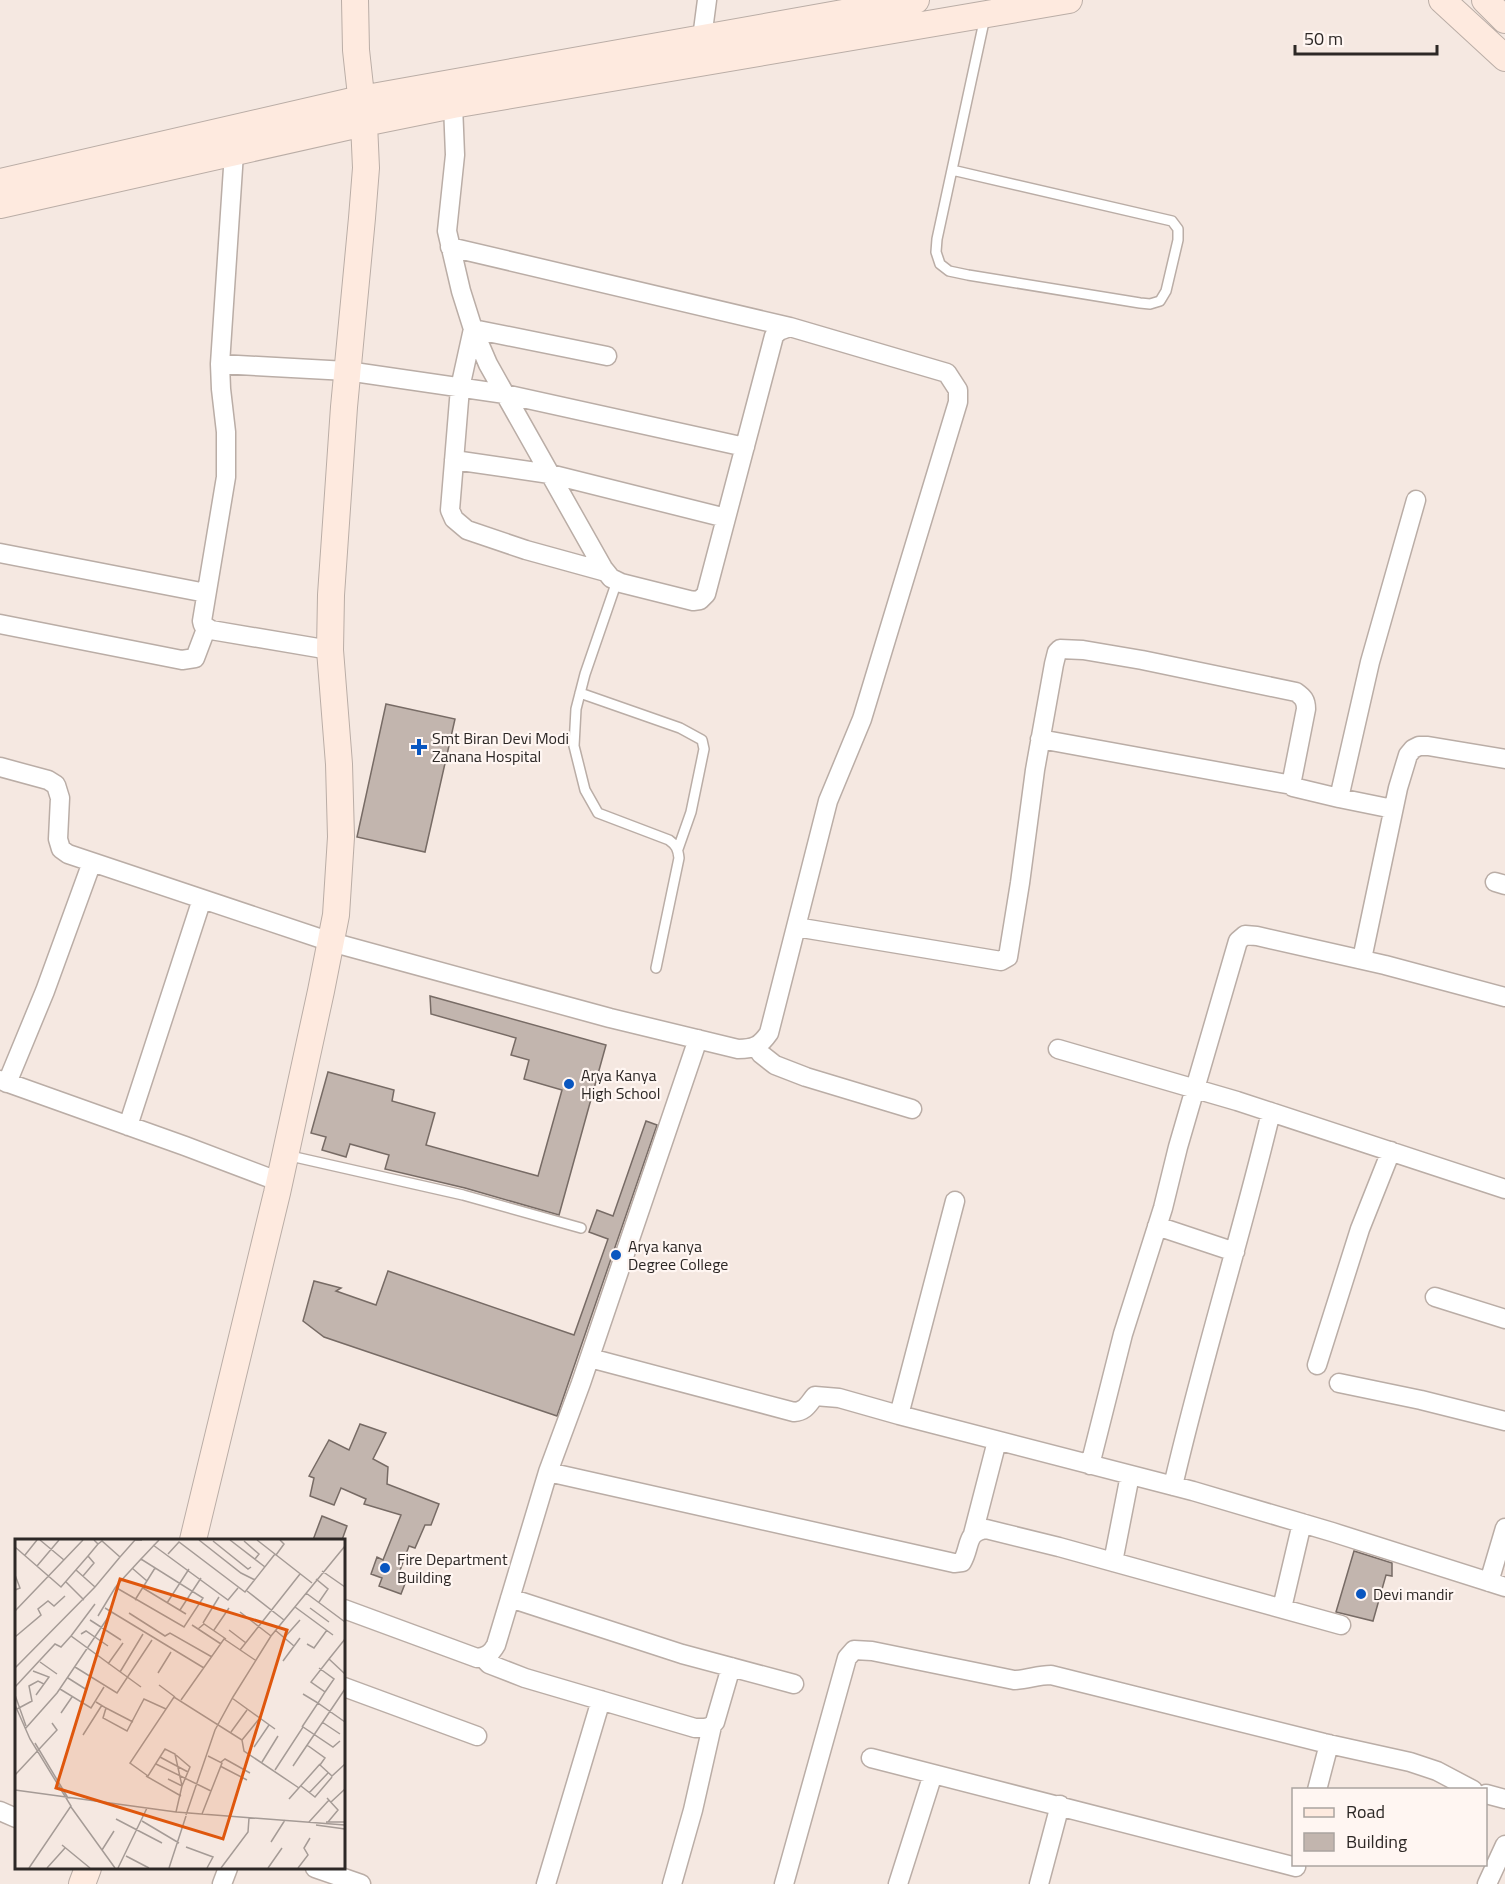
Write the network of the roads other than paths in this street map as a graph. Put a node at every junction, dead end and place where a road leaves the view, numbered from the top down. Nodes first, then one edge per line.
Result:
1 (355, 0) edge
2 (707, 0) edge
3 (916, 0) edge
4 (1070, 0) edge
5 (1442, 0) edge
6 (1485, 0) edge
7 (985, 14) junction
8 (1505, 20) edge
9 (703, 50) junction
10 (1505, 58) edge
11 (453, 105) junction
12 (362, 111) junction
13 (234, 153) junction
14 (952, 170) junction
15 (0, 182) edge
16 (36, 186) junction
17 (0, 205) edge
18 (450, 247) junction
19 (790, 327) junction
20 (473, 329) junction
21 (607, 356) dead end
22 (220, 364) junction
23 (347, 371) junction
24 (460, 388) junction
25 (505, 394) junction
26 (745, 447) junction
27 (454, 460) junction
28 (550, 474) junction
29 (1416, 500) dead end
30 (726, 518) junction
31 (0, 553) edge
32 (612, 577) junction
33 (207, 593) junction
34 (0, 624) edge
35 (206, 629) junction
36 (330, 650) junction
37 (580, 693) junction
38 (1040, 739) junction
39 (1505, 759) edge
40 (0, 767) edge
41 (1292, 785) junction
42 (1339, 798) junction
43 (1393, 809) junction
44 (678, 849) junction
45 (92, 862) junction
46 (202, 899) junction
47 (796, 927) junction
48 (331, 942) junction
49 (1362, 959) junction
50 (657, 968) dead end
51 (1505, 997) edge
52 (698, 1039) junction
53 (756, 1047) junction
54 (1058, 1049) dead end
55 (4, 1081) edge
56 (1196, 1089) junction
57 (912, 1109) dead end
58 (1271, 1112) junction
59 (128, 1126) junction
60 (1391, 1151) junction
61 (286, 1155) junction
62 (280, 1182) junction
63 (1505, 1189) edge
64 (955, 1201) dead end
65 (1157, 1226) junction
66 (581, 1228) dead end
67 (1235, 1252) junction
68 (1435, 1297) dead end
69 (1505, 1319) edge
70 (590, 1358) junction
71 (1317, 1365) dead end
72 (1339, 1383) dead end
73 (899, 1415) junction
74 (1504, 1417) edge
75 (997, 1441) junction
76 (1090, 1465) junction
77 (548, 1472) junction
78 (1130, 1475) junction
79 (1173, 1486) junction
80 (1302, 1523) junction
81 (1505, 1528) edge
82 (973, 1534) junction
83 (193, 1539) edge
84 (1113, 1562) junction
85 (1497, 1584) edge
86 (510, 1598) junction
87 (1282, 1608) junction
88 (345, 1609) edge
89 (1341, 1625) dead end
90 (482, 1657) junction
91 (730, 1667) junction
92 (794, 1684) dead end
93 (345, 1687) edge
94 (601, 1700) junction
95 (712, 1726) junction
96 (477, 1736) dead end
97 (1329, 1744) junction
98 (871, 1758) dead end
99 (933, 1774) junction
100 (1318, 1788) edge
101 (1469, 1788) edge
102 (1487, 1794) edge
103 (1505, 1799) edge
104 (1060, 1806) junction
105 (1505, 1845) edge
106 (88, 1869) edge
107 (228, 1869) edge
108 (318, 1869) edge
109 (1294, 1872) edge
110 (82, 1884) edge
111 (222, 1884) edge
112 (361, 1884) edge
113 (546, 1884) edge
114 (672, 1884) edge
115 (784, 1884) edge
116 (898, 1884) edge
117 (1039, 1884) edge
118 (1487, 1884) edge

1 - 12 main road
2 - 9 street
3 - 9 main road
4 - 7 main road
5 - 10 main road
6 - 8 main road
7 - 9 main road
7 - 14 lane
9 - 11 main road
9 - 12 main road
11 - 12 main road
11 - 18 street
12 - 13 main road
12 - 16 main road
12 - 23 main road
13 - 16 main road
13 - 22 street
14 - 14 lane
15 - 16 main road
16 - 17 main road
18 - 19 street
18 - 20 street
19 - 26 street
19 - 47 street
20 - 21 street
20 - 24 street
20 - 25 street
22 - 23 street
22 - 33 street
23 - 24 street
23 - 36 main road
24 - 25 street
24 - 27 street
25 - 26 street
25 - 28 street
26 - 30 street
27 - 28 street
27 - 32 street
28 - 30 street
28 - 32 street
29 - 42 street
30 - 32 street
31 - 33 street
32 - 37 lane
33 - 35 street
34 - 35 street
35 - 36 street
36 - 48 main road
37 - 44 lane
37 - 44 lane
38 - 41 street
38 - 41 street
38 - 47 street
39 - 43 street
40 - 45 street
41 - 42 street
42 - 43 street
43 - 49 street
44 - 50 lane
45 - 46 street
45 - 55 street
46 - 48 street
46 - 59 street
47 - 53 street
48 - 52 street
48 - 61 main road
49 - 51 street
49 - 56 street
52 - 53 street
52 - 70 street
53 - 57 street
54 - 56 street
55 - 59 street
56 - 58 street
56 - 65 street
58 - 60 street
58 - 67 street
59 - 62 street
60 - 63 street
60 - 71 street
61 - 62 main road
61 - 66 lane
62 - 83 main road
64 - 73 street
65 - 67 street
65 - 76 street
67 - 79 street
68 - 69 street
70 - 73 street
70 - 77 street
72 - 74 street
73 - 75 street
75 - 76 street
75 - 82 street
76 - 78 street
77 - 82 street
77 - 86 street
78 - 79 street
78 - 84 street
79 - 80 street
80 - 85 street
80 - 87 street
81 - 85 street
82 - 84 street
84 - 87 street
86 - 90 street
86 - 91 street
87 - 89 street
88 - 90 street
90 - 94 street
91 - 92 street
91 - 95 street
93 - 96 street
94 - 95 street
94 - 113 street
95 - 114 street
97 - 100 street
97 - 101 street
97 - 115 street
98 - 99 street
99 - 104 street
99 - 116 street
102 - 103 street
104 - 109 street
104 - 117 street
105 - 118 street
106 - 110 main road
107 - 111 street
108 - 112 street

